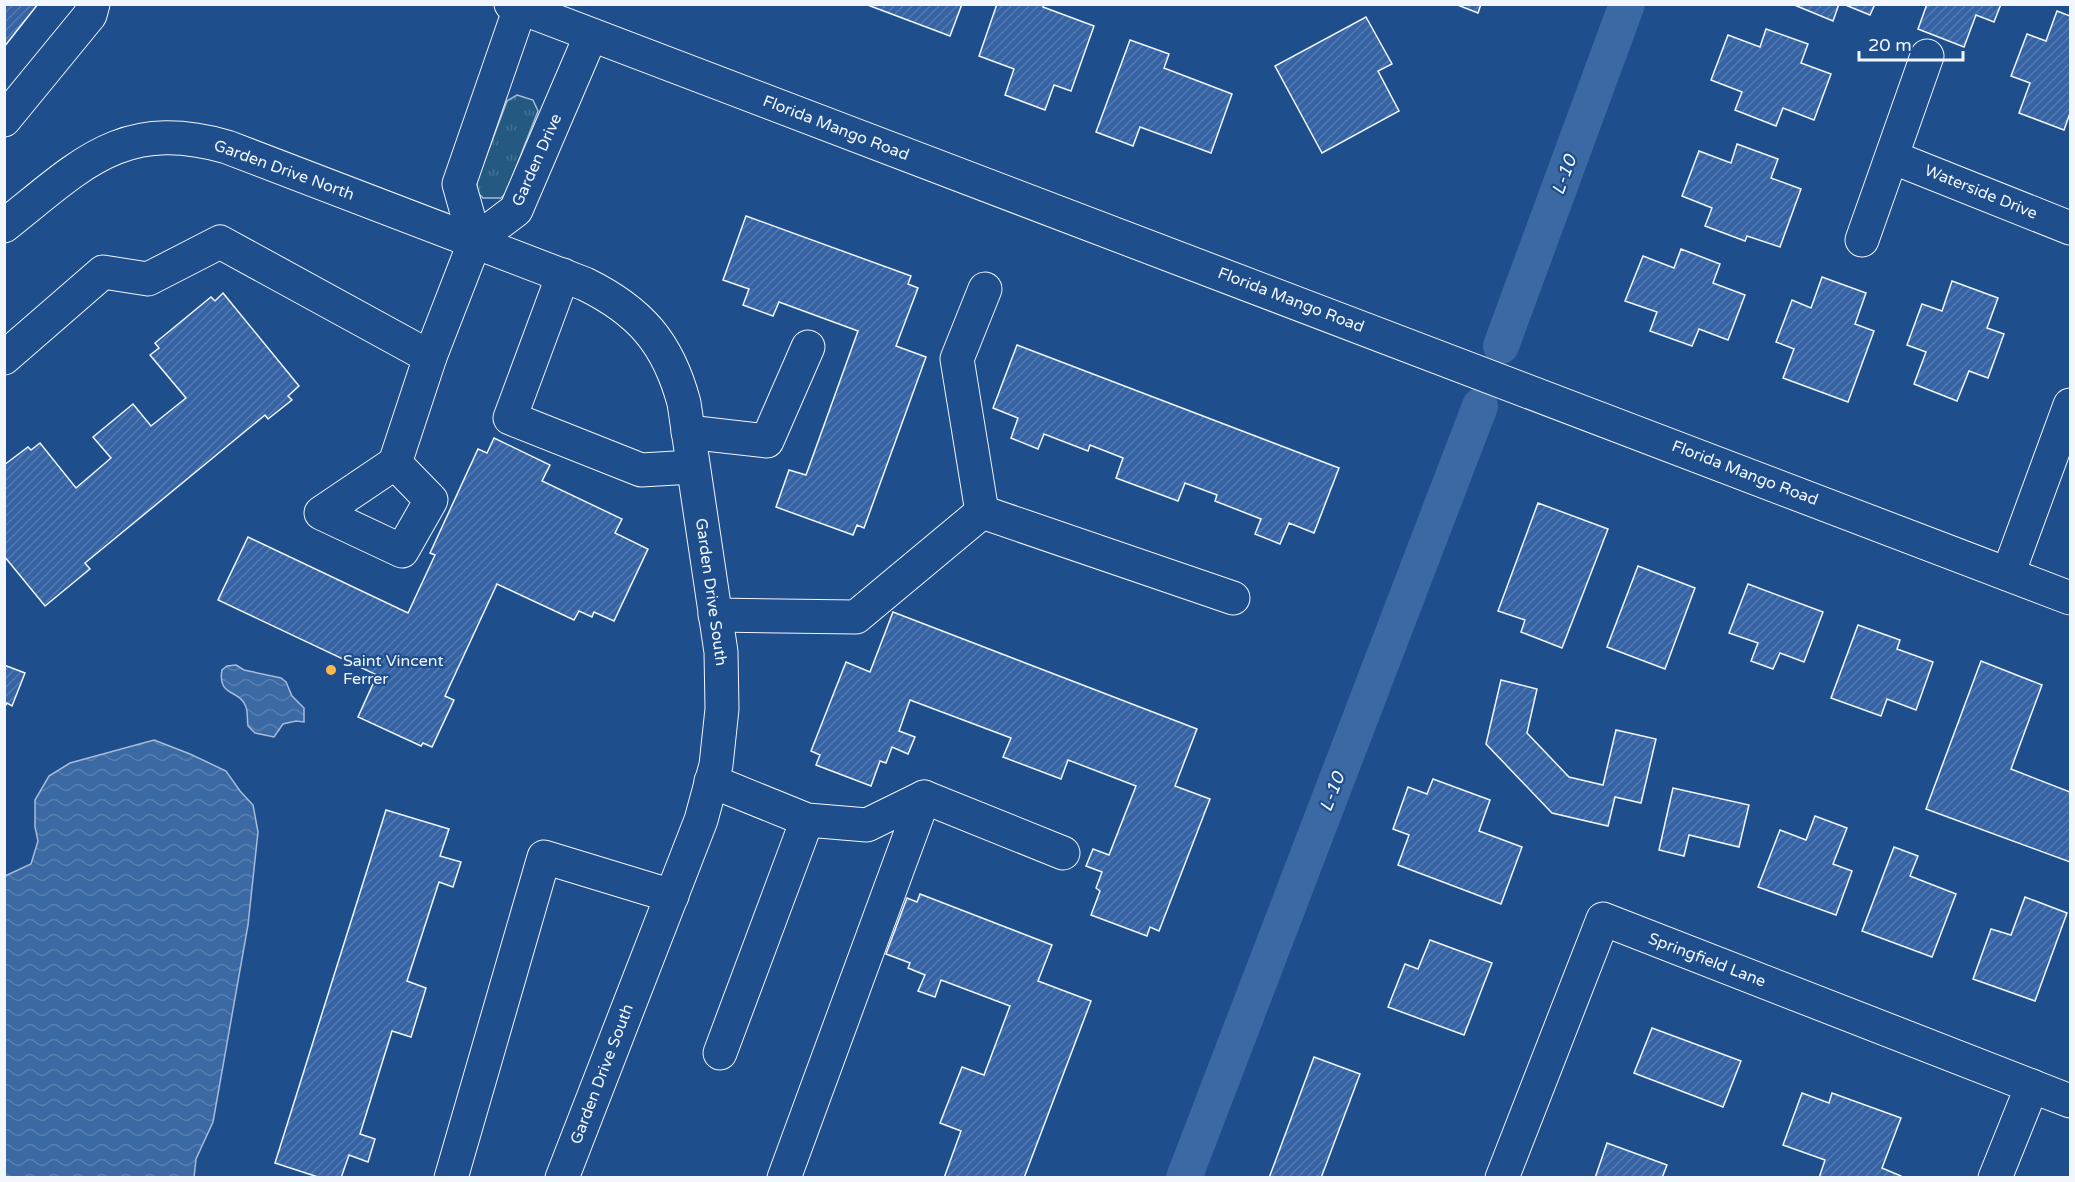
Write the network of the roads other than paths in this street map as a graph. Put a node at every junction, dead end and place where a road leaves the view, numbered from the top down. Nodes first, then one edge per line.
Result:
1 (93, 4) edge
2 (516, 6) edge
3 (591, 35) junction
4 (1927, 56) dead end
5 (4, 120) edge
6 (1892, 157) junction
7 (4, 226) edge
8 (2070, 228) edge
9 (1862, 240) dead end
10 (475, 241) junction
11 (562, 275) junction
12 (985, 289) dead end
13 (808, 347) dead end
14 (430, 357) junction
15 (4, 358) edge
16 (2070, 405) edge
17 (688, 432) junction
18 (395, 463) dead end
19 (693, 467) junction
20 (982, 512) junction
21 (2008, 574) junction
22 (1233, 598) dead end
23 (2070, 598) edge
24 (715, 615) junction
25 (711, 781) junction
26 (924, 797) junction
27 (807, 820) junction
28 (1063, 853) dead end
29 (672, 896) junction
30 (720, 1053) dead end
31 (2032, 1086) junction
32 (2070, 1101) edge
33 (451, 1178) edge
34 (562, 1178) edge
35 (784, 1178) edge
36 (1502, 1178) edge
37 (1995, 1178) edge

1 - 5 street
2 - 3 street, Florida Mango Road
2 - 10 street
3 - 10 street, Garden Drive
3 - 21 street, Florida Mango Road
4 - 6 street
6 - 8 street, Waterside Drive
6 - 9 street
7 - 10 street, Garden Drive North
10 - 11 street, Garden Drive South
10 - 14 street
11 - 17 street, Garden Drive South
11 - 19 street
12 - 20 street
13 - 17 street
14 - 15 street
14 - 18 street
16 - 21 street
17 - 19 street, Garden Drive South
19 - 24 street, Garden Drive South
20 - 22 street
20 - 24 street
21 - 23 street, Florida Mango Road
24 - 25 street, Garden Drive South
25 - 27 street
25 - 29 street, Garden Drive South
26 - 27 street
26 - 28 street
26 - 35 street
27 - 30 street
29 - 33 street
29 - 34 street, Garden Drive South
31 - 32 street, Springfield Lane
31 - 36 street, Springfield Lane
31 - 37 street

